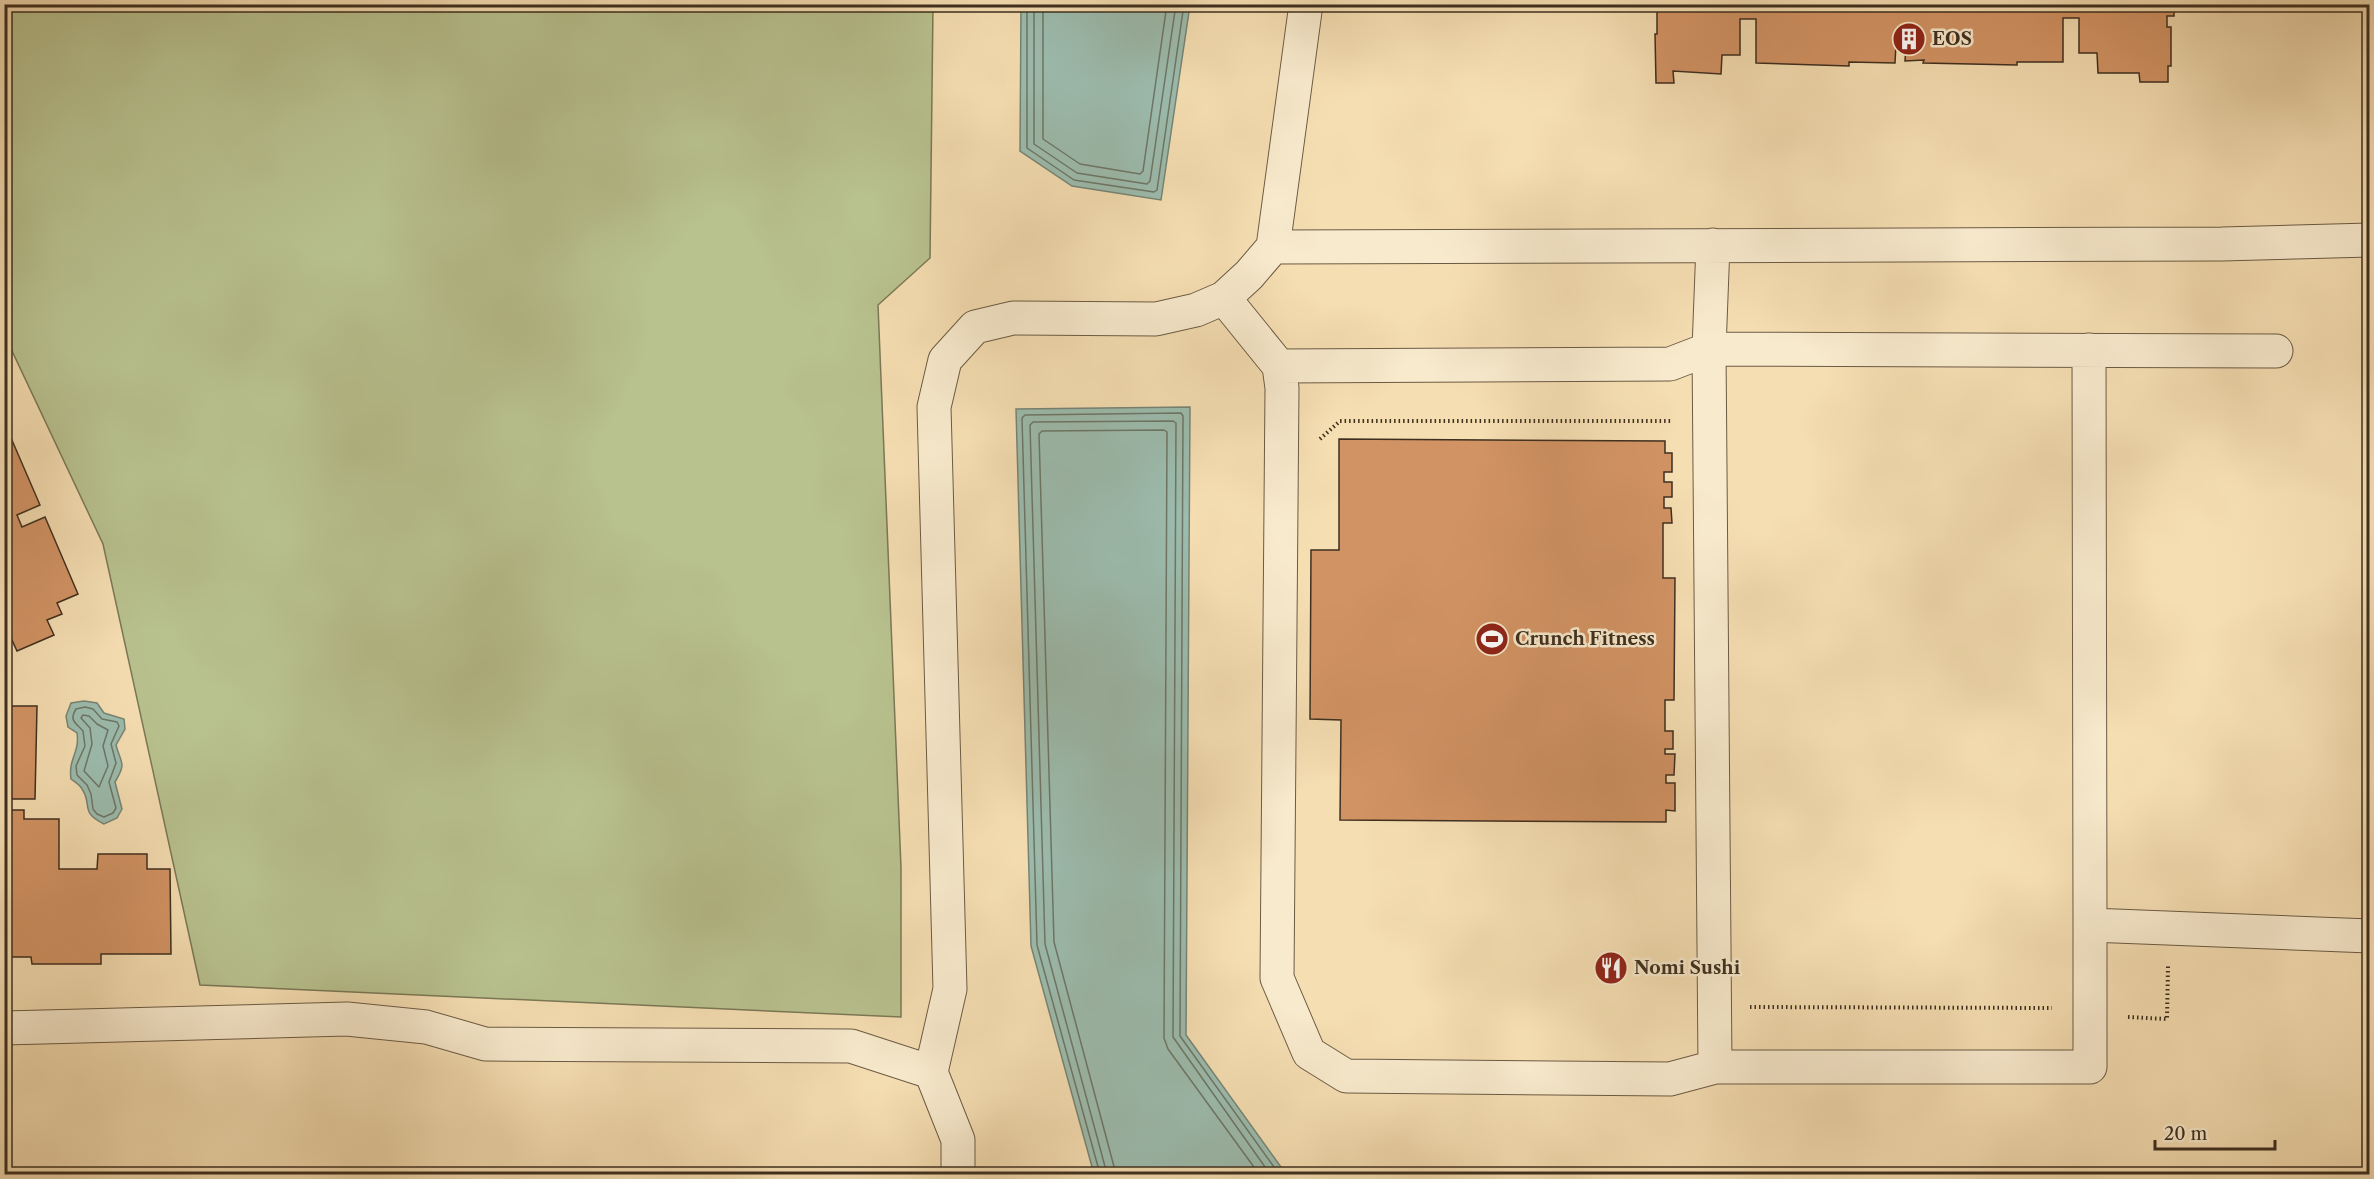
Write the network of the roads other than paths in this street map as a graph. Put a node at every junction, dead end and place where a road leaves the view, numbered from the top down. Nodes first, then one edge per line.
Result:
1 (1306, 4) edge
2 (2370, 240) edge
3 (1713, 245) junction
4 (1273, 247) junction
5 (1224, 298) junction
6 (1709, 349) junction
7 (2089, 350) junction
8 (2276, 351) dead end
9 (1279, 366) junction
10 (2090, 925) junction
11 (2370, 936) edge
12 (4, 1028) edge
13 (1715, 1067) junction
14 (931, 1072) junction
15 (958, 1174) edge

1 - 4 street
2 - 3 street
3 - 4 street
3 - 6 street
4 - 5 street
5 - 9 street
5 - 14 street
6 - 7 street
6 - 9 street
6 - 13 street
7 - 8 street
7 - 10 street
9 - 13 street
10 - 11 street
10 - 13 street
12 - 14 street
14 - 15 street

